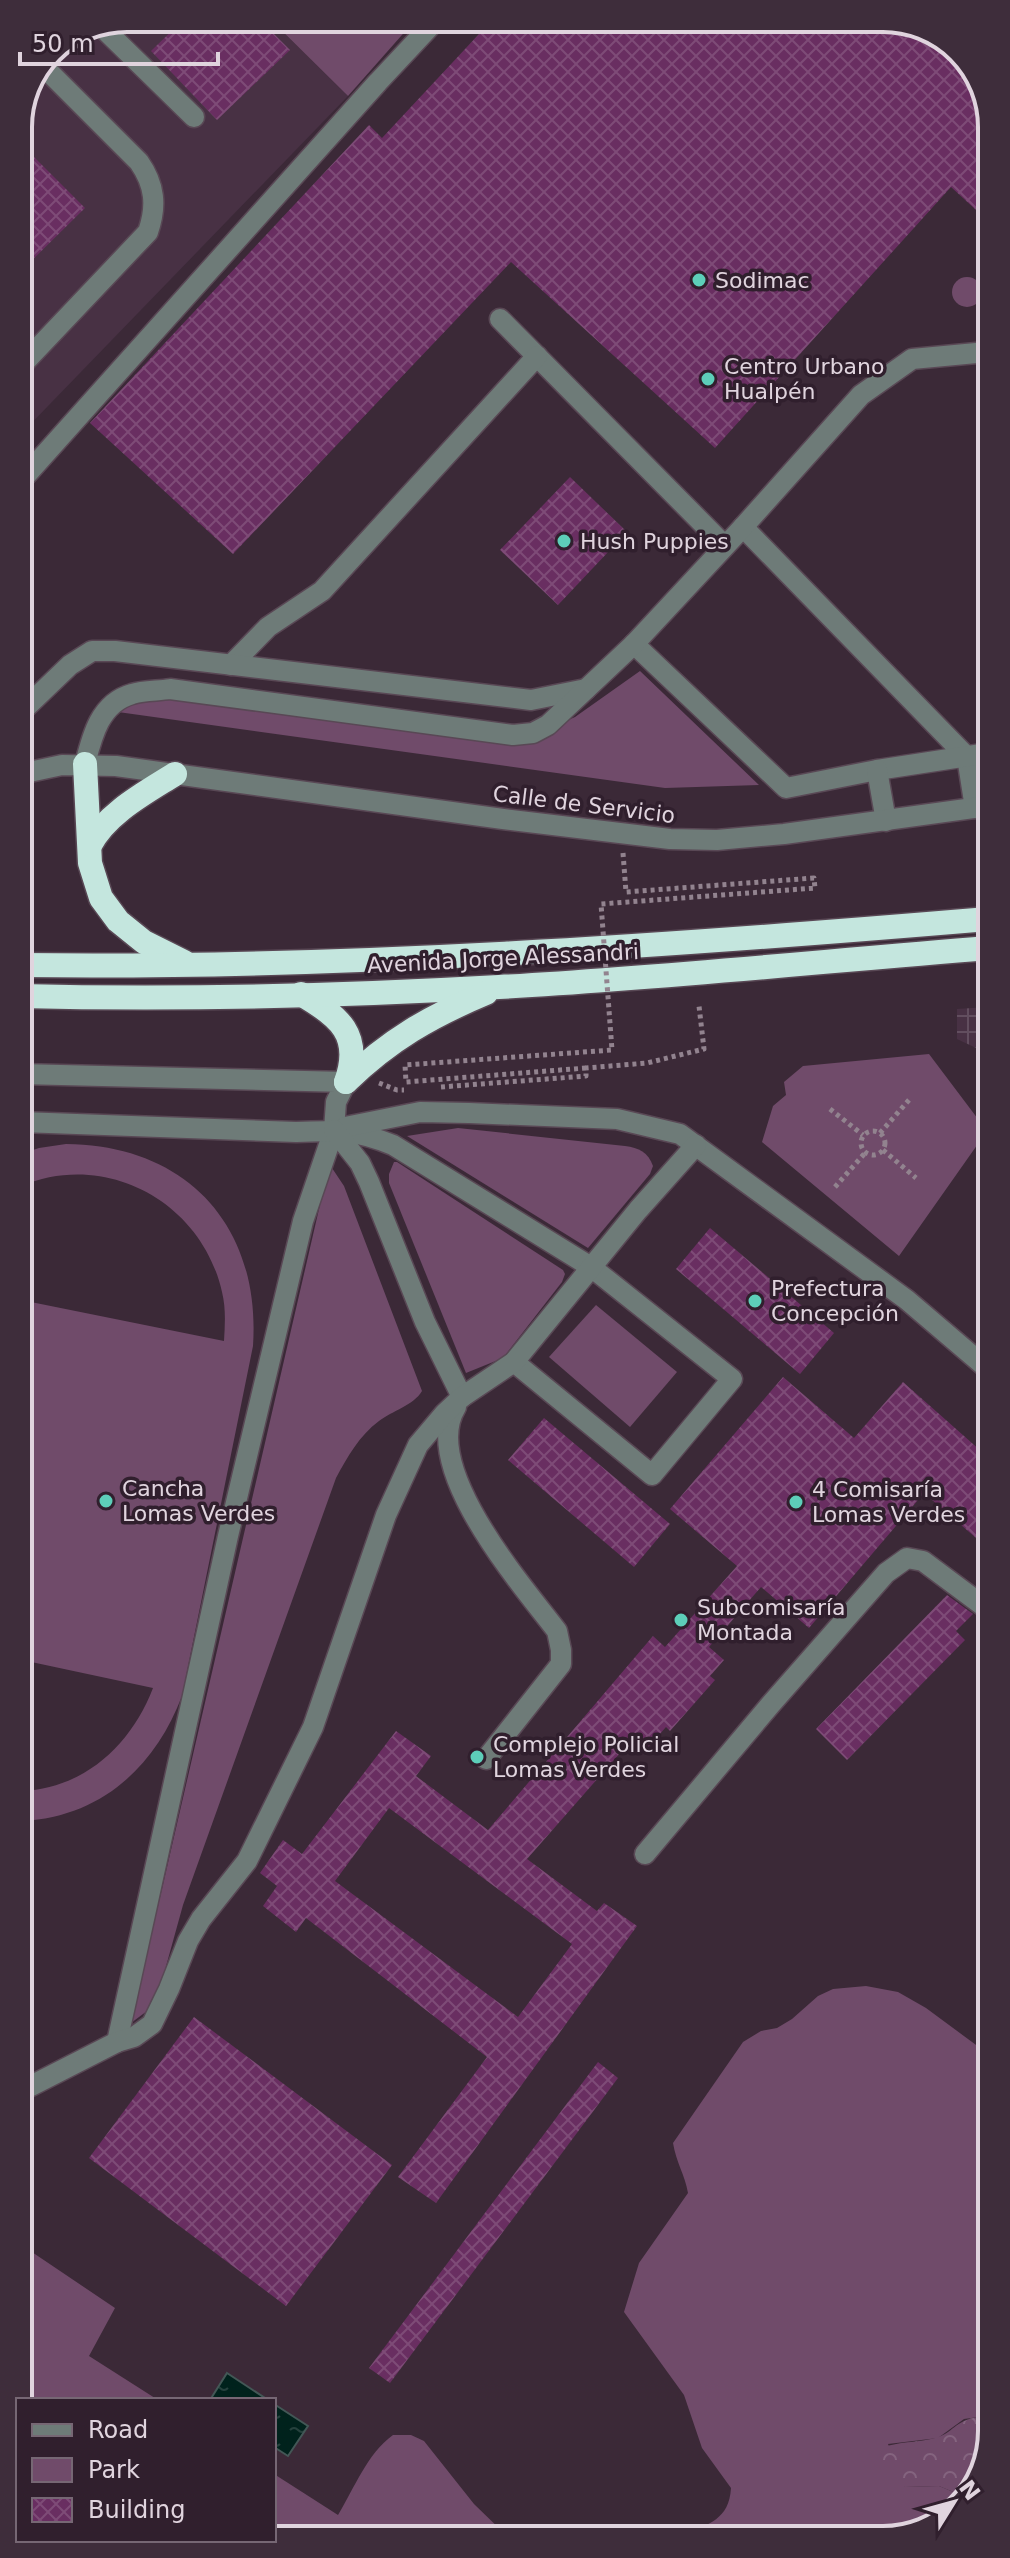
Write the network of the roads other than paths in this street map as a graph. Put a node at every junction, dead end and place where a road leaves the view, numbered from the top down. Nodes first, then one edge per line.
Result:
1 (425, 32) edge
2 (109, 34) edge
3 (50, 73) edge
4 (194, 117) dead end
5 (500, 319) dead end
6 (978, 353) edge
7 (32, 354) edge
8 (537, 356) junction
9 (32, 468) edge
10 (743, 527) junction
11 (724, 545) junction
12 (634, 644) junction
13 (231, 665) junction
14 (586, 689) junction
15 (32, 701) edge
16 (978, 755) edge
17 (967, 757) junction
18 (85, 764) junction
19 (877, 770) junction
20 (32, 771) edge
21 (175, 774) junction
22 (978, 796) edge
23 (978, 807) edge
24 (886, 821) junction
25 (90, 845) junction
26 (978, 920) edge
27 (978, 949) edge
28 (32, 965) edge
29 (198, 966) junction
30 (499, 987) junction
31 (301, 994) junction
32 (32, 996) edge
33 (32, 1074) edge
34 (346, 1082) junction
35 (32, 1122) edge
36 (334, 1130) junction
37 (696, 1145) junction
38 (591, 1267) junction
39 (978, 1361) edge
40 (514, 1362) junction
41 (462, 1397) junction
42 (978, 1602) edge
43 (486, 1759) dead end
44 (645, 1854) dead end
45 (117, 2042) junction
46 (32, 2085) edge

1 - 9 street
2 - 4 street
3 - 7 street
5 - 8 street
6 - 10 street
8 - 11 street
8 - 13 street
10 - 11 street
10 - 17 street
11 - 12 street
12 - 14 street
12 - 19 street
13 - 14 street
13 - 15 street
14 - 18 street
16 - 17 street
17 - 19 street
17 - 22 street
18 - 20 street, Calle de Servicio
18 - 21 street, Calle de Servicio
18 - 25 highway
19 - 24 street
21 - 24 street, Calle de Servicio
21 - 25 highway
23 - 24 street, Calle de Servicio
25 - 29 highway
26 - 29 highway, Avenida Jorge Alessandri
27 - 30 highway, Avenida Jorge Alessandri
28 - 29 highway, Avenida Jorge Alessandri
30 - 31 highway, Avenida Jorge Alessandri
30 - 34 highway
31 - 32 highway, Avenida Jorge Alessandri
31 - 34 highway
33 - 34 street
34 - 36 street
35 - 36 street
36 - 37 street
36 - 38 street
36 - 41 street
36 - 45 street
37 - 38 street
37 - 39 street
38 - 40 street
38 - 40 street
40 - 41 street
41 - 43 street
41 - 45 street
42 - 44 street
45 - 46 street

